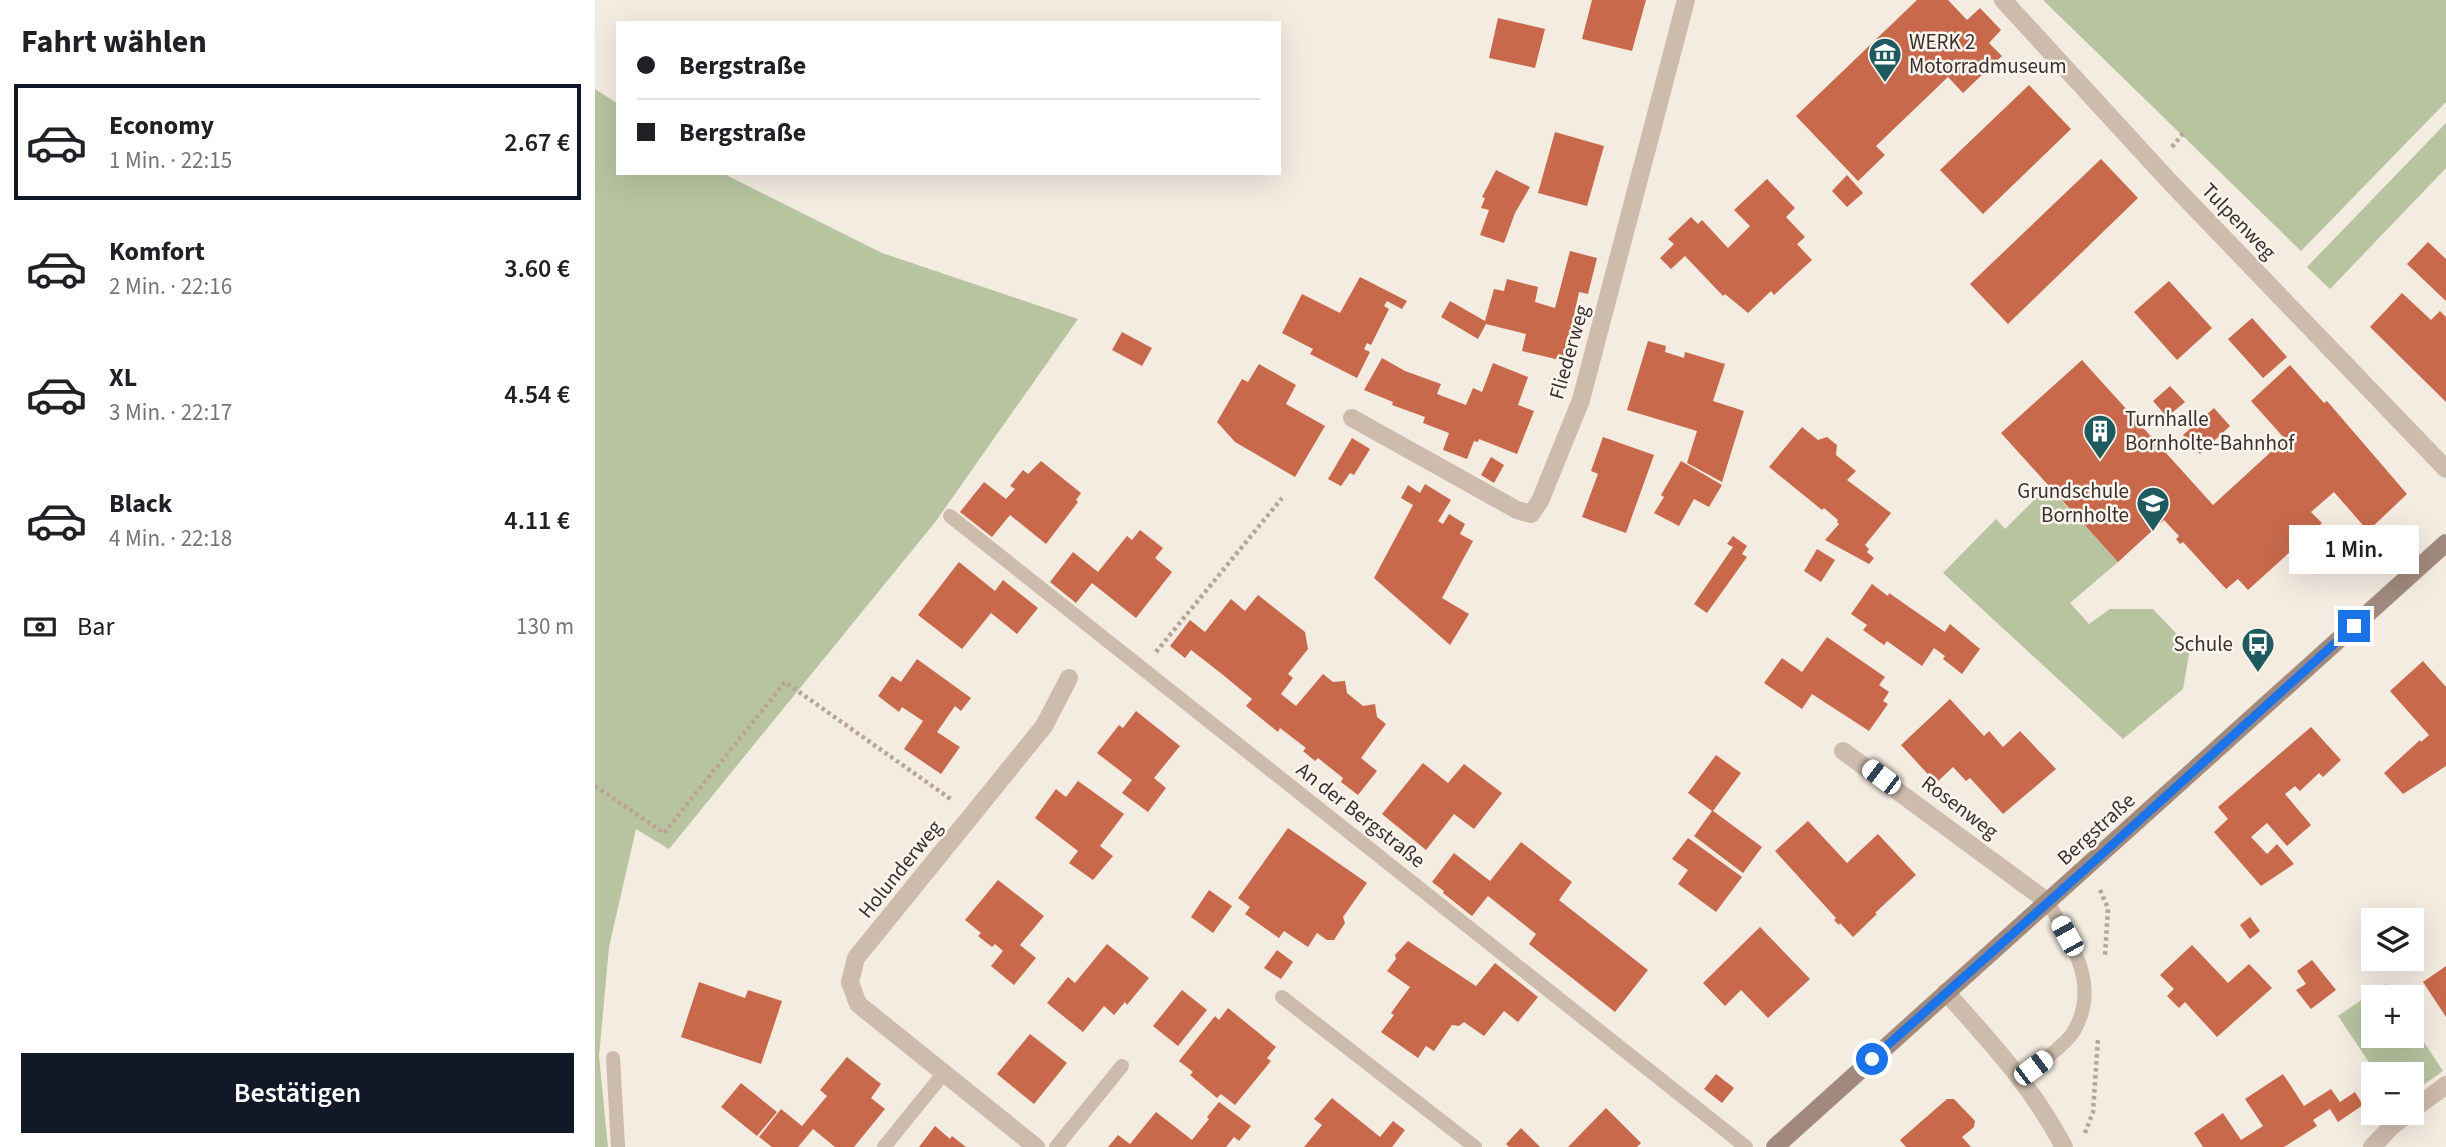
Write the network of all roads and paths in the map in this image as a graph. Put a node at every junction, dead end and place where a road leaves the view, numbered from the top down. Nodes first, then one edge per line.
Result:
1 (1686, 0) edge
2 (2003, 0) edge
3 (1352, 418) dead end
4 (2446, 469) edge
5 (1282, 498) dead end
6 (950, 516) dead end
7 (2446, 543) edge
8 (1143, 669) junction
9 (1069, 678) dead end
10 (1843, 751) dead end
11 (595, 786) edge
12 (974, 816) junction
13 (2048, 902) junction
14 (1946, 992) junction
15 (1283, 997) dead end
16 (613, 1058) dead end
17 (1122, 1066) dead end
18 (944, 1073) junction
19 (2021, 1077) junction
20 (2446, 1085) edge
21 (2424, 1102) edge
22 (2393, 1125) edge
23 (618, 1147) edge
24 (884, 1147) edge
25 (1035, 1147) edge
26 (1056, 1147) edge
27 (1475, 1147) edge
28 (1746, 1147) edge
29 (1775, 1147) edge
30 (2064, 1147) edge
31 (2372, 1147) edge

1 - 3 street, Fliederweg
2 - 4 street, Tulpenweg
5 - 8 path
6 - 8 lane, An der Bergstraße
7 - 13 street, Bergstraße
8 - 28 lane, An der Bergstraße
9 - 12 street, Holunderweg
10 - 13 street, Rosenweg
11 - 12 path
12 - 18 street, Holunderweg
13 - 14 street, Bergstraße
13 - 19 lane
14 - 19 street
14 - 29 street, Bergstraße
15 - 27 lane
16 - 23 lane
17 - 26 lane
18 - 24 lane
18 - 25 street, Holunderweg
19 - 30 street
20 - 21 street
22 - 31 street

